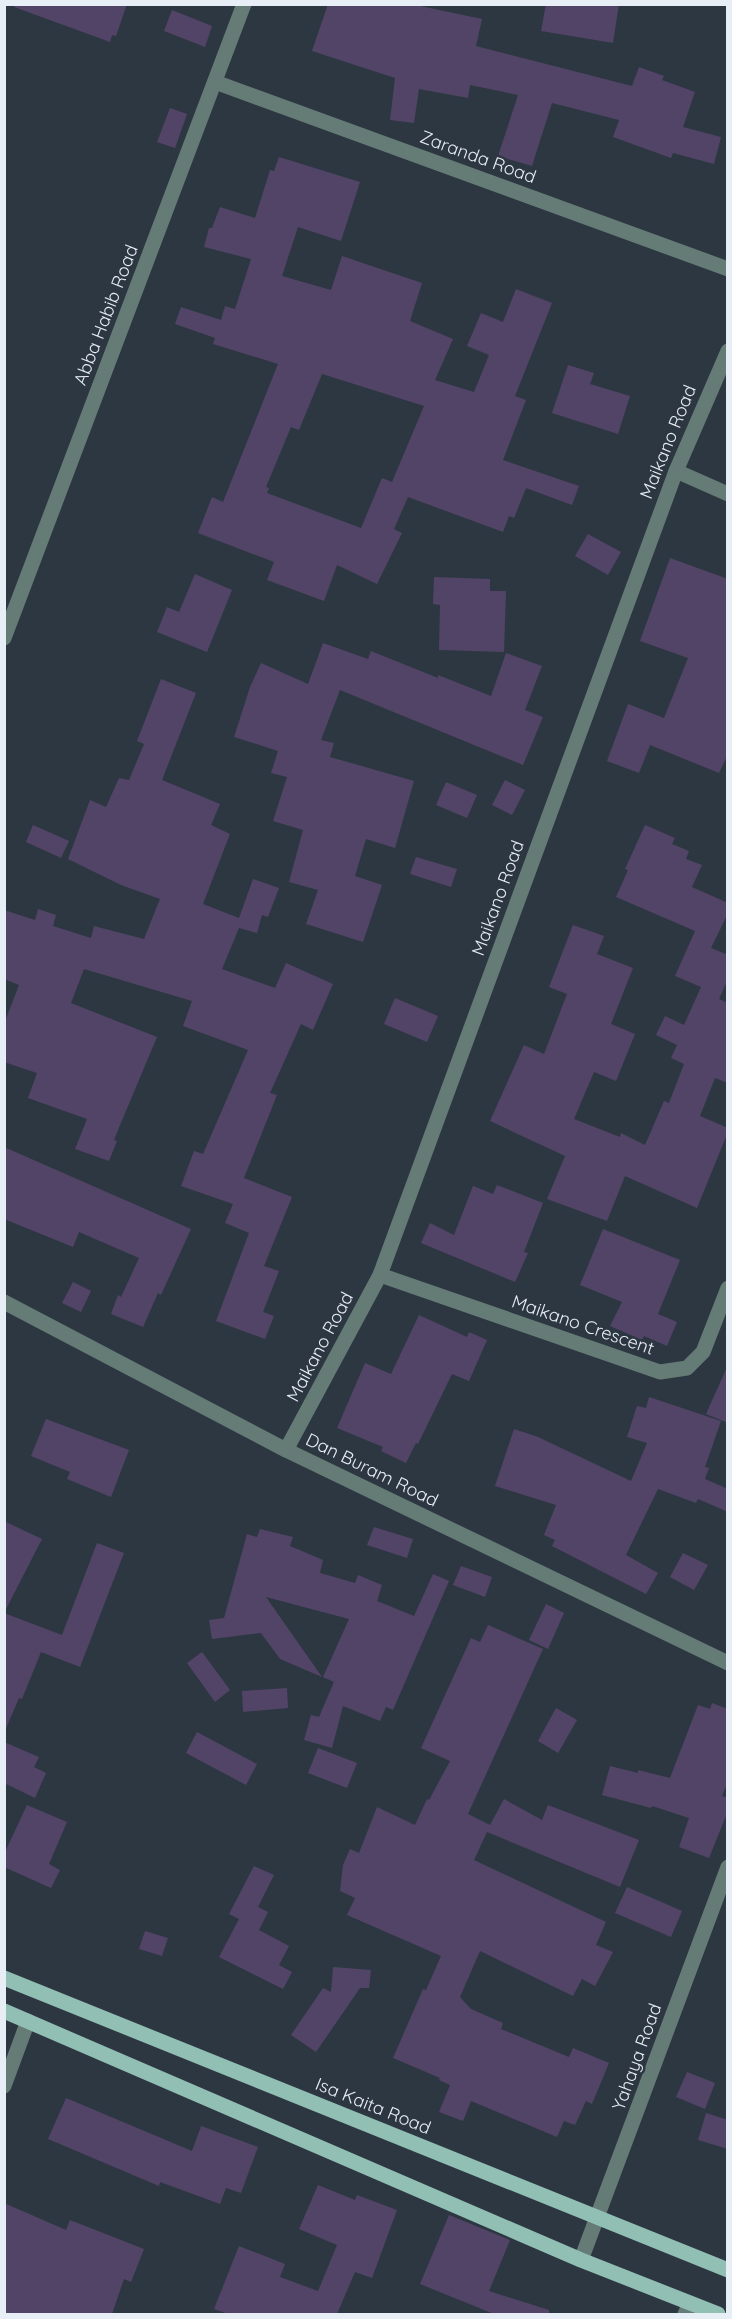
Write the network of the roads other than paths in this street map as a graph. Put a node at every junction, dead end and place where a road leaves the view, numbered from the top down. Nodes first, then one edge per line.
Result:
1 (244, 4) edge
2 (215, 82) junction
3 (728, 269) edge
4 (728, 351) edge
5 (676, 471) junction
6 (728, 494) edge
7 (4, 638) edge
8 (380, 1275) junction
9 (728, 1288) edge
10 (4, 1302) edge
11 (286, 1450) junction
12 (728, 1663) edge
13 (728, 1867) edge
14 (4, 1978) edge
15 (4, 2012) edge
16 (28, 2021) junction
17 (4, 2086) edge
18 (598, 2217) junction
19 (580, 2260) junction
20 (728, 2270) edge
21 (687, 2309) edge
22 (718, 2314) edge

1 - 2 street, Abba Habib Road
2 - 3 street, Zaranda Road
2 - 7 street, Abba Habib Road
4 - 5 street, Maikano Road
5 - 6 street
5 - 8 street, Maikano Road
8 - 9 street, Maikano Crescent
8 - 11 street, Maikano Road
10 - 11 street, Dan Buram Road
11 - 12 street, Dan Buram Road
13 - 18 street, Yahaya Road
14 - 18 main road, Isa Kaita Road
15 - 16 main road
16 - 17 street
16 - 19 main road
18 - 19 street, Yahaya Road
18 - 20 main road, Isa Kaita Road
19 - 21 main road
21 - 22 main road

